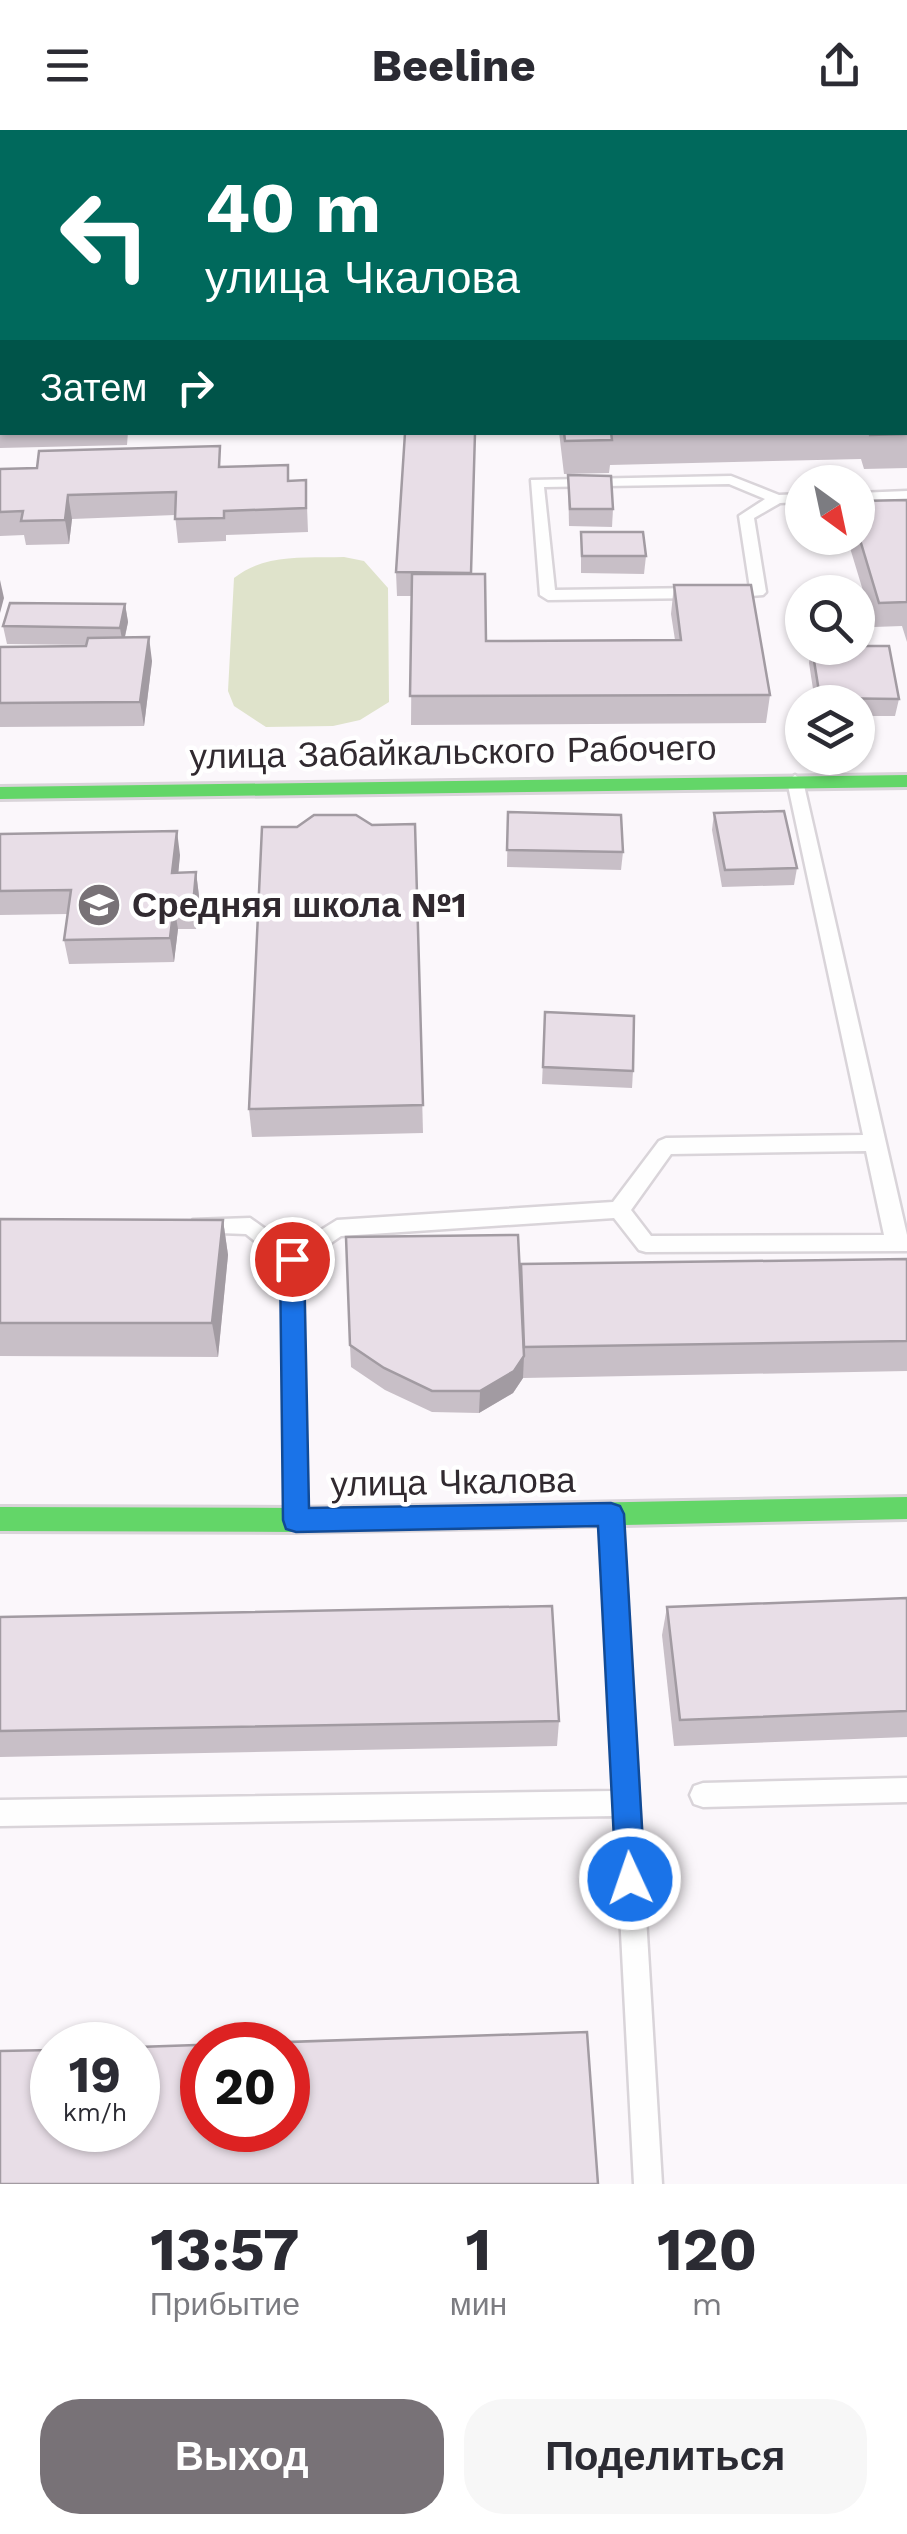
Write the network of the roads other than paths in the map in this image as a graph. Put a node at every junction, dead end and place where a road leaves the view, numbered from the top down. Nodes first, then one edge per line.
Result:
1 (907, 496) edge
2 (875, 497) edge
3 (777, 499) junction
4 (785, 499) edge
5 (794, 781) junction
6 (907, 781) edge
7 (0, 794) edge
8 (874, 1143) junction
9 (619, 1210) junction
10 (173, 1226) edge
11 (901, 1243) edge
12 (292, 1259) junction
13 (907, 1508) edge
14 (611, 1514) junction
15 (0, 1520) edge
16 (296, 1520) junction
17 (907, 1790) edge
18 (704, 1795) dead end
19 (626, 1803) junction
20 (0, 1812) edge
21 (648, 2184) edge

1 - 2 lane
3 - 3 lane
3 - 4 lane
5 - 6 street, улица Забайкальского Рабочего
5 - 7 street, улица Забайкальского Рабочего
5 - 8 lane
8 - 9 lane
8 - 11 lane
9 - 11 lane
9 - 12 lane
10 - 12 lane
12 - 16 lane
13 - 14 street, улица Чкалова
14 - 16 street, улица Чкалова
14 - 19 lane
15 - 16 street, улица Чкалова
17 - 18 lane
19 - 20 lane
19 - 21 lane

